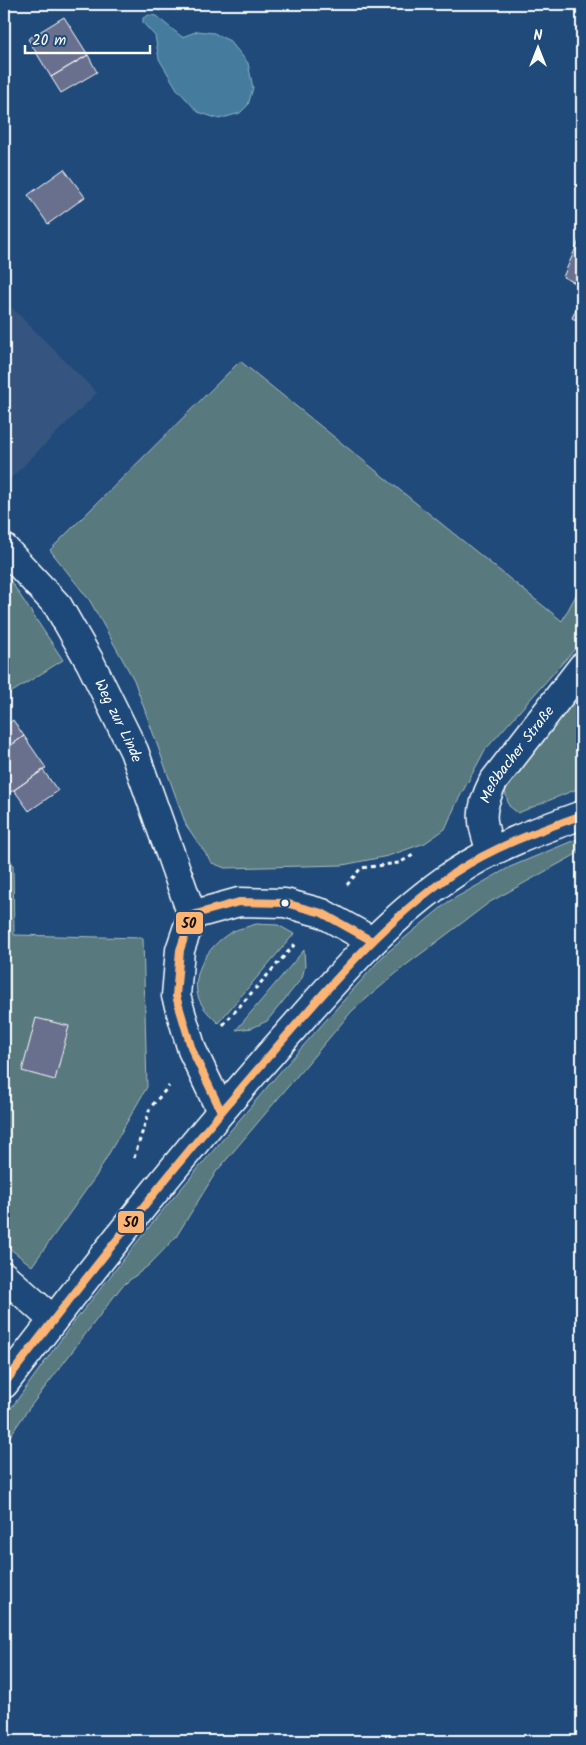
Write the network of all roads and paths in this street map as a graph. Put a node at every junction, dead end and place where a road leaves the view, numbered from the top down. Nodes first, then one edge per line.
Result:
1 (4, 548) edge
2 (582, 667) edge
3 (582, 815) edge
4 (491, 852) junction
5 (192, 915) junction
6 (372, 941) junction
7 (221, 1111) junction
8 (4, 1276) edge
9 (53, 1320) junction
10 (4, 1384) edge

1 - 5 street, Weg zur Linde
2 - 4 street, Meßbacher Straße
3 - 4 street
4 - 6 street
5 - 6 street
5 - 7 street
6 - 7 street
7 - 9 street
8 - 9 street
9 - 10 street

